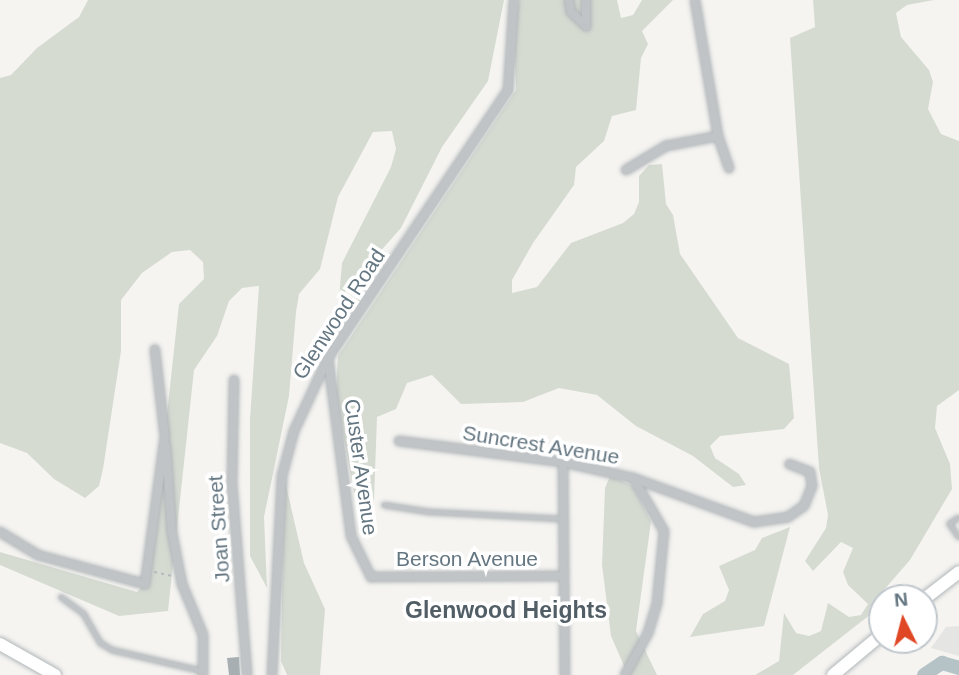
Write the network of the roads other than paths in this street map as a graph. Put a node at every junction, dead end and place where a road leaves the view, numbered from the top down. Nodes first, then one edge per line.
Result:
1 (514, 0) edge
2 (569, 0) edge
3 (586, 0) edge
4 (695, 0) edge
5 (718, 136) junction
6 (729, 168) dead end
7 (626, 170) dead end
8 (155, 349) dead end
9 (328, 358) junction
10 (234, 380) dead end
11 (164, 437) junction
12 (399, 441) dead end
13 (563, 463) junction
14 (789, 464) dead end
15 (633, 478) junction
16 (384, 505) dead end
17 (959, 518) edge
18 (563, 519) junction
19 (0, 532) edge
20 (959, 537) edge
21 (959, 572) edge
22 (563, 576) junction
23 (371, 577) joint
24 (938, 588) edge
25 (61, 597) dead end
26 (0, 644) edge
27 (868, 646) edge
28 (204, 673) edge
29 (55, 675) edge
30 (247, 675) edge
31 (272, 675) edge
32 (565, 675) edge
33 (625, 675) edge
34 (833, 675) edge

1 - 9 street, Glenwood Road
2 - 3 street
4 - 5 street
5 - 6 street
5 - 7 street
8 - 11 street
9 - 23 street, Custer Avenue
9 - 31 street, Glenwood Road
10 - 30 street, Joan Street
11 - 19 street
11 - 28 street
12 - 13 street, Suncrest Avenue
13 - 15 street, Suncrest Avenue
13 - 18 street
14 - 15 street, Suncrest Avenue
15 - 33 street
16 - 18 lane
17 - 20 lane
18 - 22 street
21 - 24 main road
22 - 23 street, Berson Avenue
22 - 32 street
25 - 28 lane
26 - 29 main road
27 - 34 main road

